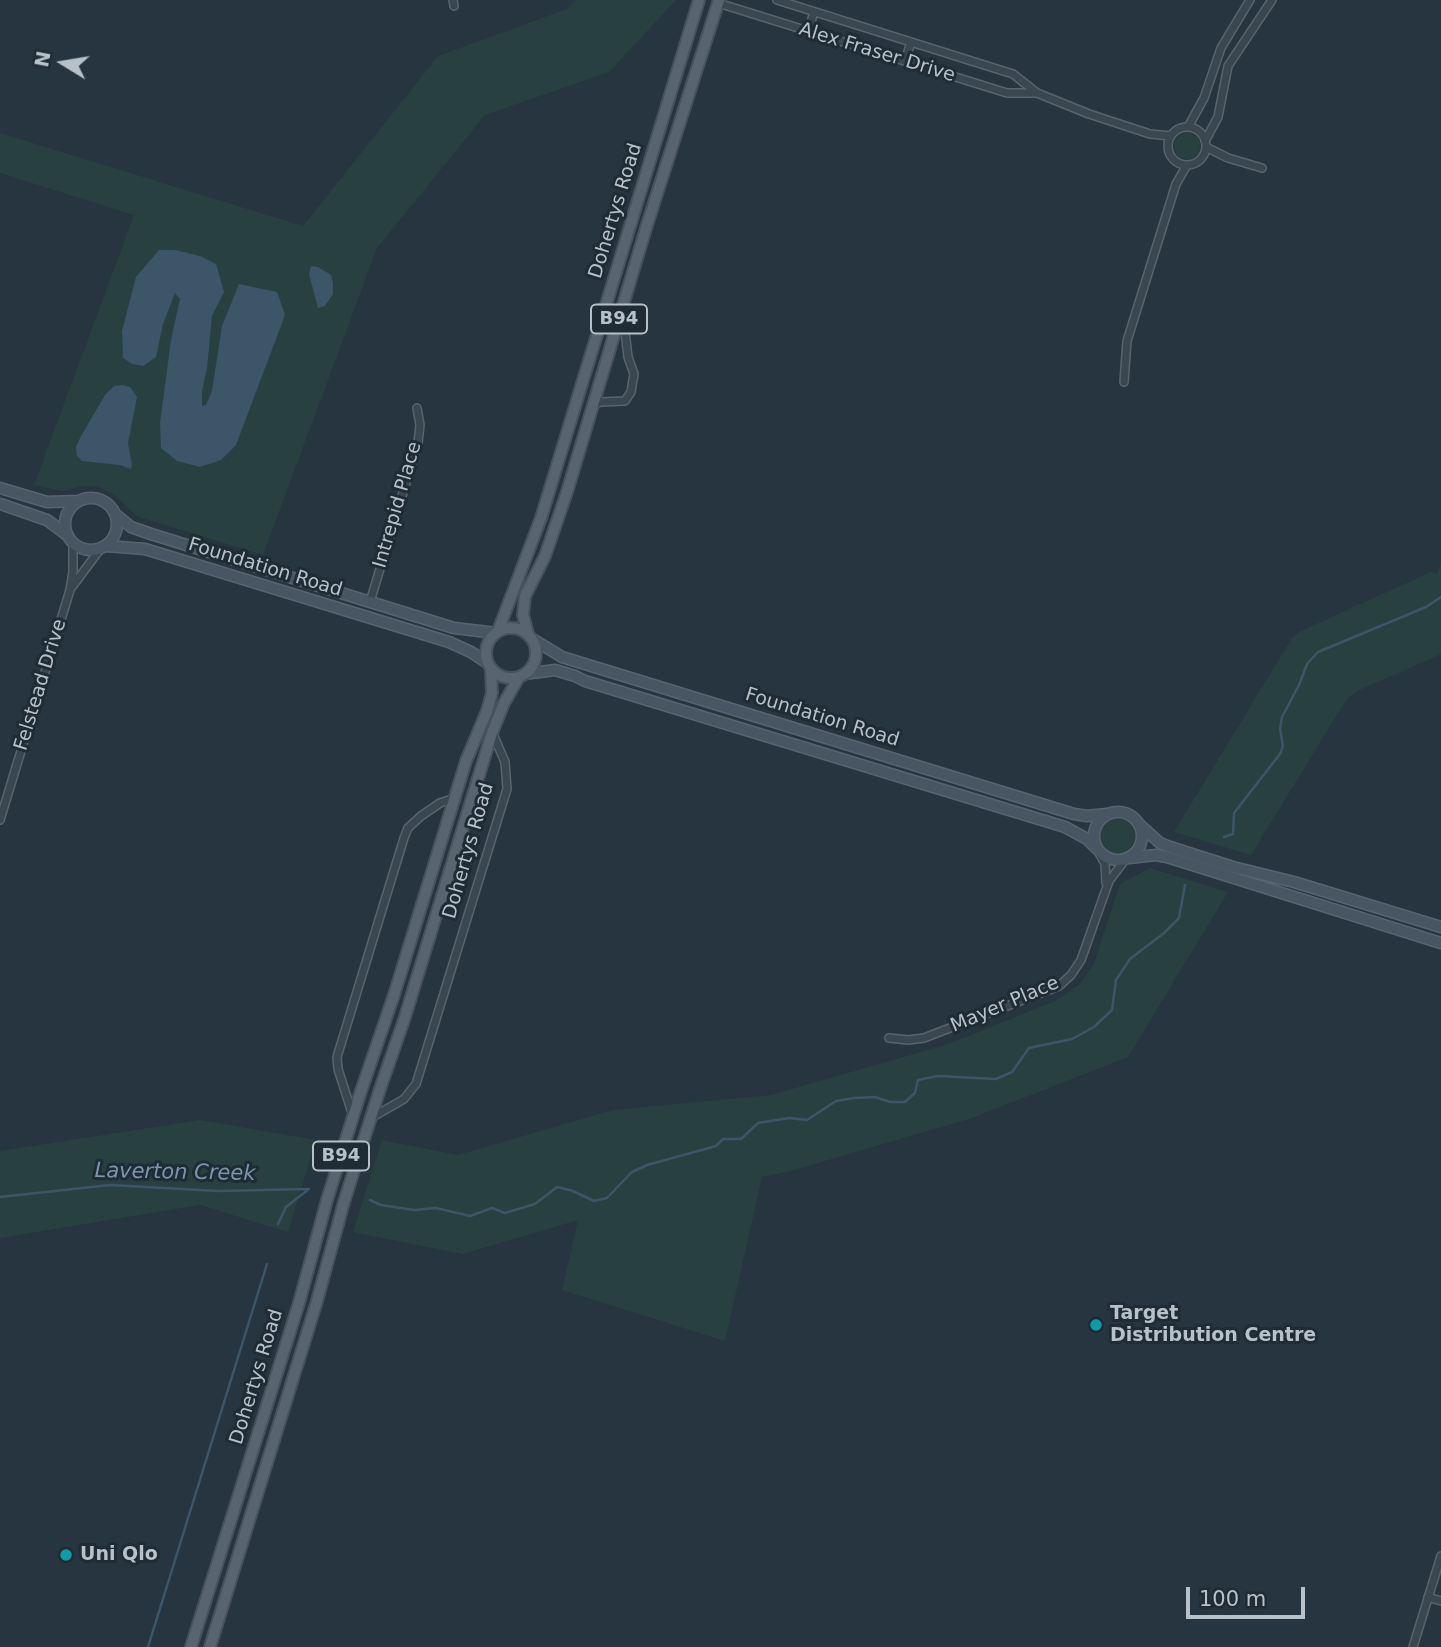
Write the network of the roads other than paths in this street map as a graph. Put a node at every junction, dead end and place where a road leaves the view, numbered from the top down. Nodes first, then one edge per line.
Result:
1 (699, 0) edge
2 (777, 0) edge
3 (1250, 0) edge
4 (1272, 0) edge
5 (717, 1) edge
6 (814, 12) junction
7 (808, 32) junction
8 (911, 42) junction
9 (905, 61) junction
10 (1210, 76) junction
11 (1225, 80) junction
12 (1037, 93) junction
13 (1188, 127) junction
14 (1150, 134) junction
15 (1171, 136) junction
16 (1206, 144) junction
17 (1168, 146) junction
18 (1202, 158) junction
19 (1228, 158) junction
20 (1176, 161) junction
21 (1186, 165) junction
22 (1262, 168) dead end
23 (1177, 182) junction
24 (632, 220) junction
25 (647, 225) junction
26 (622, 306) junction
27 (1124, 382) dead end
28 (592, 407) junction
29 (417, 408) dead end
30 (0, 488) edge
31 (81, 500) junction
32 (0, 504) edge
33 (115, 514) junction
34 (70, 539) junction
35 (104, 547) junction
36 (215, 554) junction
37 (209, 570) junction
38 (70, 590) junction
39 (370, 601) junction
40 (497, 632) junction
41 (529, 636) junction
42 (490, 666) junction
43 (521, 676) junction
44 (492, 733) junction
45 (455, 798) junction
46 (1107, 814) junction
47 (0, 820) edge
48 (1140, 825) junction
49 (1097, 849) junction
50 (1127, 859) junction
51 (1105, 891) junction
52 (1441, 927) edge
53 (1441, 943) edge
54 (888, 1038) dead end
55 (353, 1117) junction
56 (370, 1118) junction
57 (1441, 1556) edge
58 (1428, 1597) junction
59 (1441, 1601) edge
60 (191, 1647) edge
61 (210, 1647) edge
62 (1413, 1647) edge

1 - 24 main road, Dohertys Road / B94
2 - 6 street, Alex Fraser Drive
3 - 10 street
4 - 11 street
5 - 7 street, Alex Fraser Drive
5 - 25 main road, Dohertys Road / B94
6 - 7 street
6 - 8 street, Alex Fraser Drive
7 - 9 street, Alex Fraser Drive
8 - 9 street
8 - 12 street, Alex Fraser Drive
9 - 12 street, Alex Fraser Drive
10 - 11 street
10 - 13 street
11 - 16 street
12 - 14 street, Alex Fraser Drive
13 - 15 street
13 - 16 street
14 - 15 street, Alex Fraser Drive
14 - 17 street, Alex Fraser Drive
15 - 17 street
16 - 18 street
16 - 19 street
17 - 20 street
18 - 19 street
18 - 21 street
19 - 22 street
20 - 21 street
20 - 23 street
21 - 23 street
23 - 27 street
24 - 25 main road
24 - 40 main road, Dohertys Road / B94
25 - 26 main road, Dohertys Road / B94
26 - 28 main road, Dohertys Road / B94
26 - 28 street, Dohertys Road
28 - 41 main road, Dohertys Road / B94
29 - 39 street, Intrepid Place
30 - 31 street
31 - 33 street
31 - 34 street
32 - 34 street
33 - 35 street
33 - 36 street, Foundation Road
34 - 35 street
34 - 38 street, Felstead Drive
35 - 37 street, Foundation Road
35 - 38 street, Felstead Drive
36 - 37 street
36 - 39 street, Foundation Road
37 - 42 street, Foundation Road
38 - 47 street, Felstead Drive
39 - 40 street, Foundation Road
40 - 41 main road
40 - 42 main road, B94
41 - 43 main road, B94
41 - 46 street, Foundation Road
42 - 43 main road
42 - 45 main road, Dohertys Road / B94
43 - 44 main road, Dohertys Road / B94
43 - 49 street, Foundation Road
44 - 56 main road, Dohertys Road / B94
44 - 56 street, Dohertys Road
45 - 55 main road, Dohertys Road / B94
45 - 55 street, Dohertys Road
46 - 48 street
46 - 49 street
48 - 50 street
48 - 52 street
49 - 50 street
49 - 51 street, Mayer Place
50 - 51 street, Mayer Place
50 - 53 street
51 - 54 street, Mayer Place
55 - 60 main road, Dohertys Road / B94
56 - 61 main road, Dohertys Road / B94
57 - 58 street
58 - 59 street
58 - 62 street

